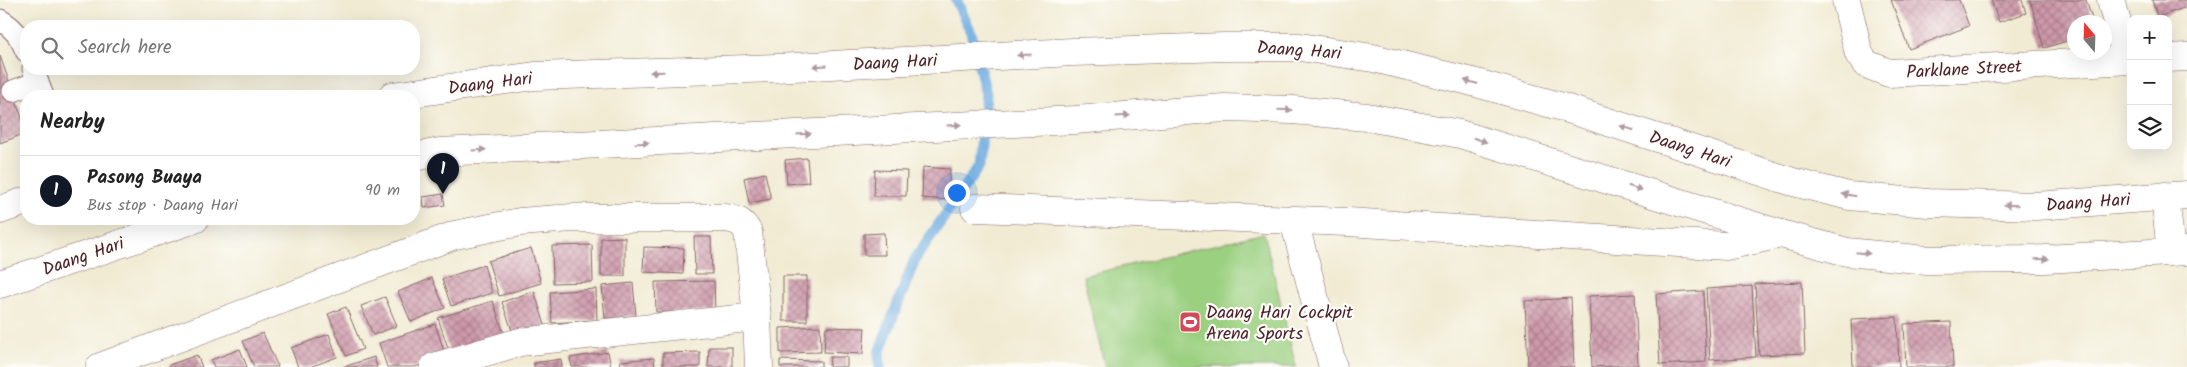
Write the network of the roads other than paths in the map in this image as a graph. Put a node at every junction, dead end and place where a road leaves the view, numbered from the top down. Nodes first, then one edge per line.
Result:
1 (1846, 0) edge
2 (2111, 0) edge
3 (0, 20) edge
4 (20, 39) edge
5 (2127, 53) edge
6 (2187, 57) edge
7 (2172, 58) edge
8 (2127, 60) edge
9 (38, 82) edge
10 (12, 91) dead end
11 (420, 92) edge
12 (420, 156) edge
13 (2176, 195) edge
14 (20, 203) edge
15 (975, 208) dead end
16 (0, 210) edge
17 (1294, 221) junction
18 (176, 225) edge
19 (1781, 234) junction
20 (2179, 252) edge
21 (0, 284) edge
22 (757, 317) junction
23 (100, 367) edge
24 (434, 367) edge
25 (759, 367) edge
26 (1333, 367) edge

1 - 8 main road, Parklane Street
2 - 5 main road
3 - 4 lane
6 - 7 main road
9 - 10 lane
13 -> 11 main road, Daang Hari
12 -> 19 main road
13 - 20 main road
14 - 16 main road
15 - 17 main road
17 - 19 main road
17 - 26 main road
18 - 21 main road, Daang Hari
19 -> 20 main road
22 - 23 main road
22 - 24 main road
22 - 25 main road

